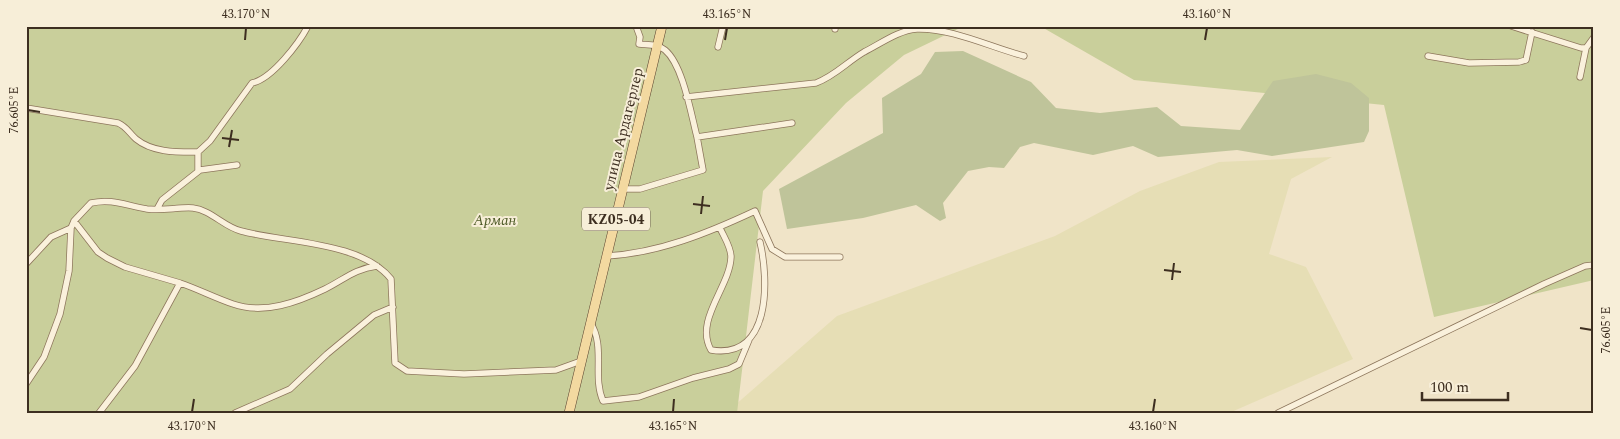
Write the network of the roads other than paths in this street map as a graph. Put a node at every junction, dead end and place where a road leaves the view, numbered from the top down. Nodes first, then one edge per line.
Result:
1 (308, 26) edge
2 (636, 26) edge
3 (662, 26) edge
4 (723, 26) edge
5 (1511, 26) edge
6 (1532, 32) junction
7 (1594, 37) edge
8 (658, 46) junction
9 (718, 48) dead end
10 (1586, 48) junction
11 (1024, 56) dead end
12 (1428, 56) dead end
13 (1580, 77) dead end
14 (686, 97) junction
15 (26, 108) edge
16 (792, 123) dead end
17 (697, 137) junction
18 (198, 152) junction
19 (237, 165) dead end
20 (198, 171) junction
21 (623, 189) junction
22 (158, 209) junction
23 (74, 221) junction
24 (71, 228) junction
25 (720, 228) junction
26 (760, 242) dead end
27 (607, 256) junction
28 (840, 257) dead end
29 (26, 264) edge
30 (1594, 265) edge
31 (378, 266) junction
32 (180, 283) junction
33 (393, 307) junction
34 (590, 322) junction
35 (749, 340) junction
36 (581, 361) junction
37 (26, 384) edge
38 (98, 413) edge
39 (235, 413) edge
40 (569, 413) edge
41 (1278, 413) edge

1 - 18 street
2 - 8 street
3 - 8 main road, улица Ардагерлер / KZ05-04
4 - 9 street
5 - 6 street
6 - 10 street
6 - 12 street
7 - 10 street
8 - 14 street
8 - 21 main road, улица Ардагерлер / KZ05-04
10 - 13 street
11 - 14 street
14 - 17 street
15 - 18 street
16 - 17 street
17 - 21 street
18 - 20 street
19 - 20 street
20 - 22 street
21 - 27 main road, улица Ардагерлер / KZ05-04
22 - 23 street
22 - 31 street
23 - 24 street
23 - 32 street
24 - 29 street
24 - 37 street
25 - 27 street
25 - 28 street
25 - 35 street
26 - 35 street
27 - 34 main road, улица Ардагерлер / KZ05-04
30 - 41 street
31 - 32 street
31 - 33 street
32 - 38 street
33 - 36 street
33 - 39 street
34 - 35 street
34 - 36 main road, улица Ардагерлер / KZ05-04
36 - 40 main road, улица Ардагерлер / KZ05-04

